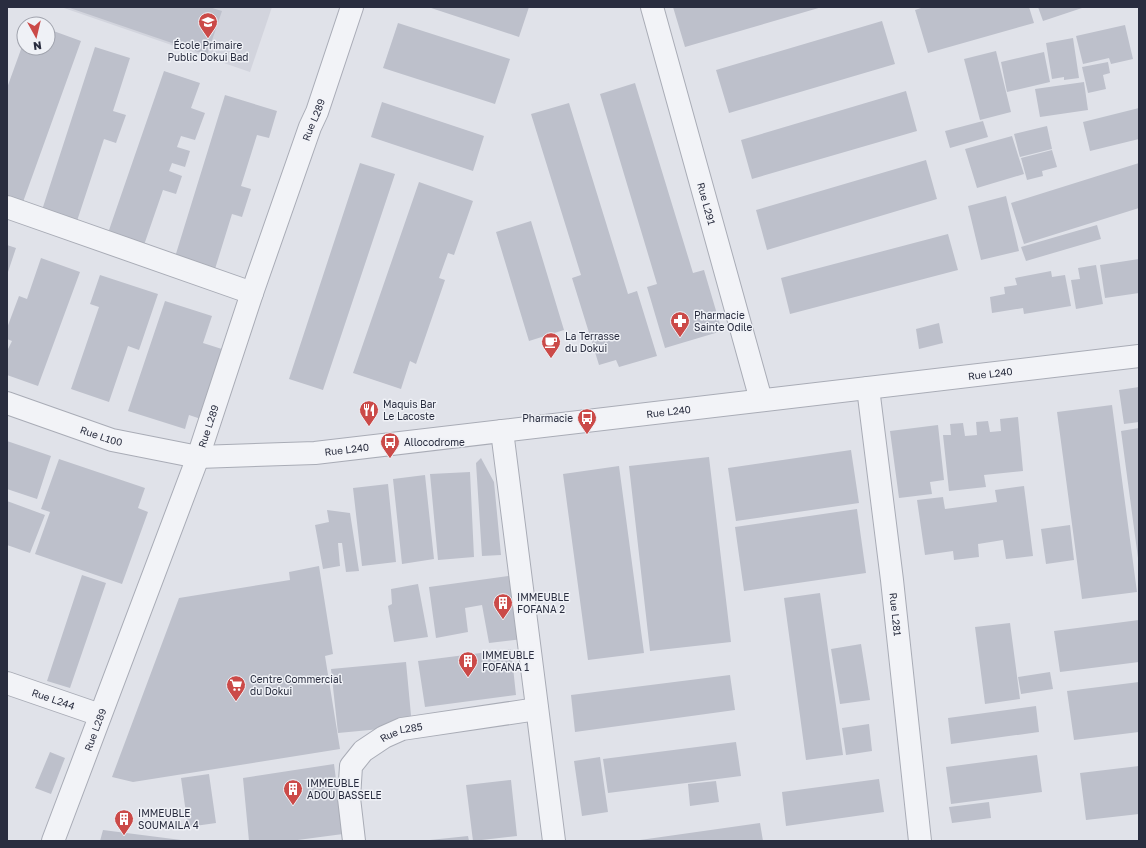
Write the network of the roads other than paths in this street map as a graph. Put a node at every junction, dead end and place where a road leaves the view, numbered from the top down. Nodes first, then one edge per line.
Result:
1 (352, 7) edge
2 (652, 7) edge
3 (7, 207) edge
4 (252, 293) junction
5 (1139, 356) edge
6 (868, 388) junction
7 (761, 400) junction
8 (7, 403) edge
9 (502, 431) junction
10 (198, 457) junction
11 (7, 683) edge
12 (537, 709) junction
13 (100, 715) junction
14 (53, 841) edge
15 (354, 841) edge
16 (554, 841) edge
17 (920, 841) edge

1 - 4 street, Rue L289
2 - 7 street, Rue L291
3 - 4 street
4 - 10 street, Rue L289
5 - 6 street, Rue L240
6 - 7 street, Rue L240
6 - 17 street, Rue L281
7 - 9 street, Rue L240
8 - 10 street, Rue L100
9 - 10 street, Rue L240
9 - 12 street
10 - 13 street, Rue L289
11 - 13 street, Rue L244
12 - 15 street, Rue L285
12 - 16 street
13 - 14 street, Rue L289

